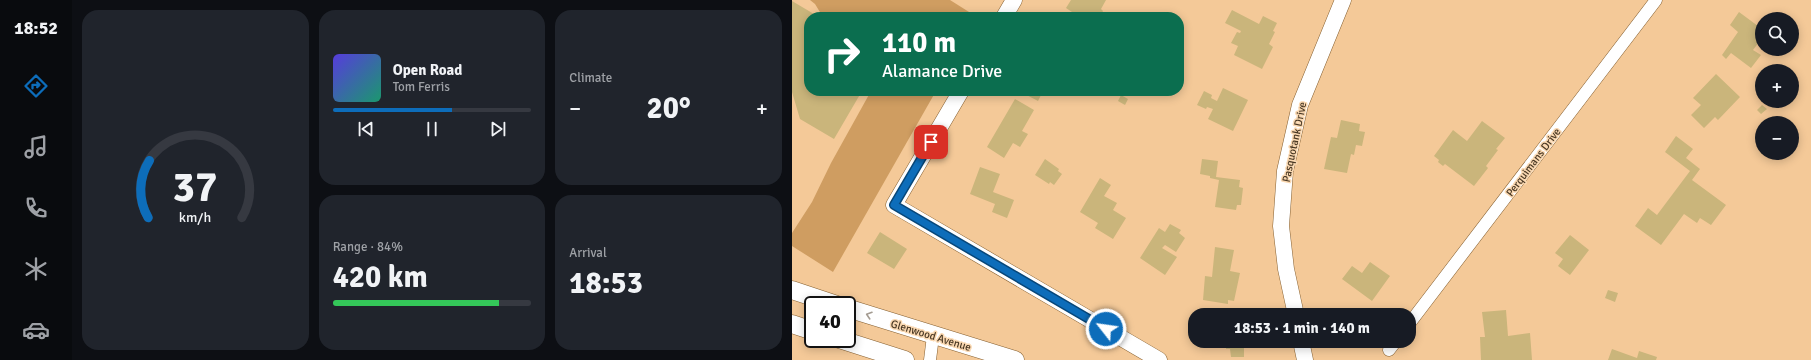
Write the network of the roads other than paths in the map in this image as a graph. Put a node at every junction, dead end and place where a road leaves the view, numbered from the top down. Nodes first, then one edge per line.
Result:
1 (1014, 0) edge
2 (1343, 0) edge
3 (1656, 0) edge
4 (1007, 12) edge
5 (957, 96) edge
6 (792, 290) edge
7 (810, 296) edge
8 (1294, 308) edge
9 (856, 311) edge
10 (1416, 315) edge
11 (792, 324) edge
12 (804, 328) edge
13 (933, 336) junction
14 (856, 345) edge
15 (1302, 348) edge
16 (905, 360) edge
17 (930, 360) edge
18 (1015, 360) edge
19 (1159, 360) edge
20 (1305, 360) edge

1 - 4 street
2 - 8 street, Pasquotank Drive
3 - 10 street, Perquimans Drive
5 - 19 street
6 - 7 main road
13 -> 9 main road, Glenwood Avenue
11 - 12 main road
13 - 17 street
13 - 18 main road, Glenwood Avenue
14 - 16 main road
15 - 20 street

